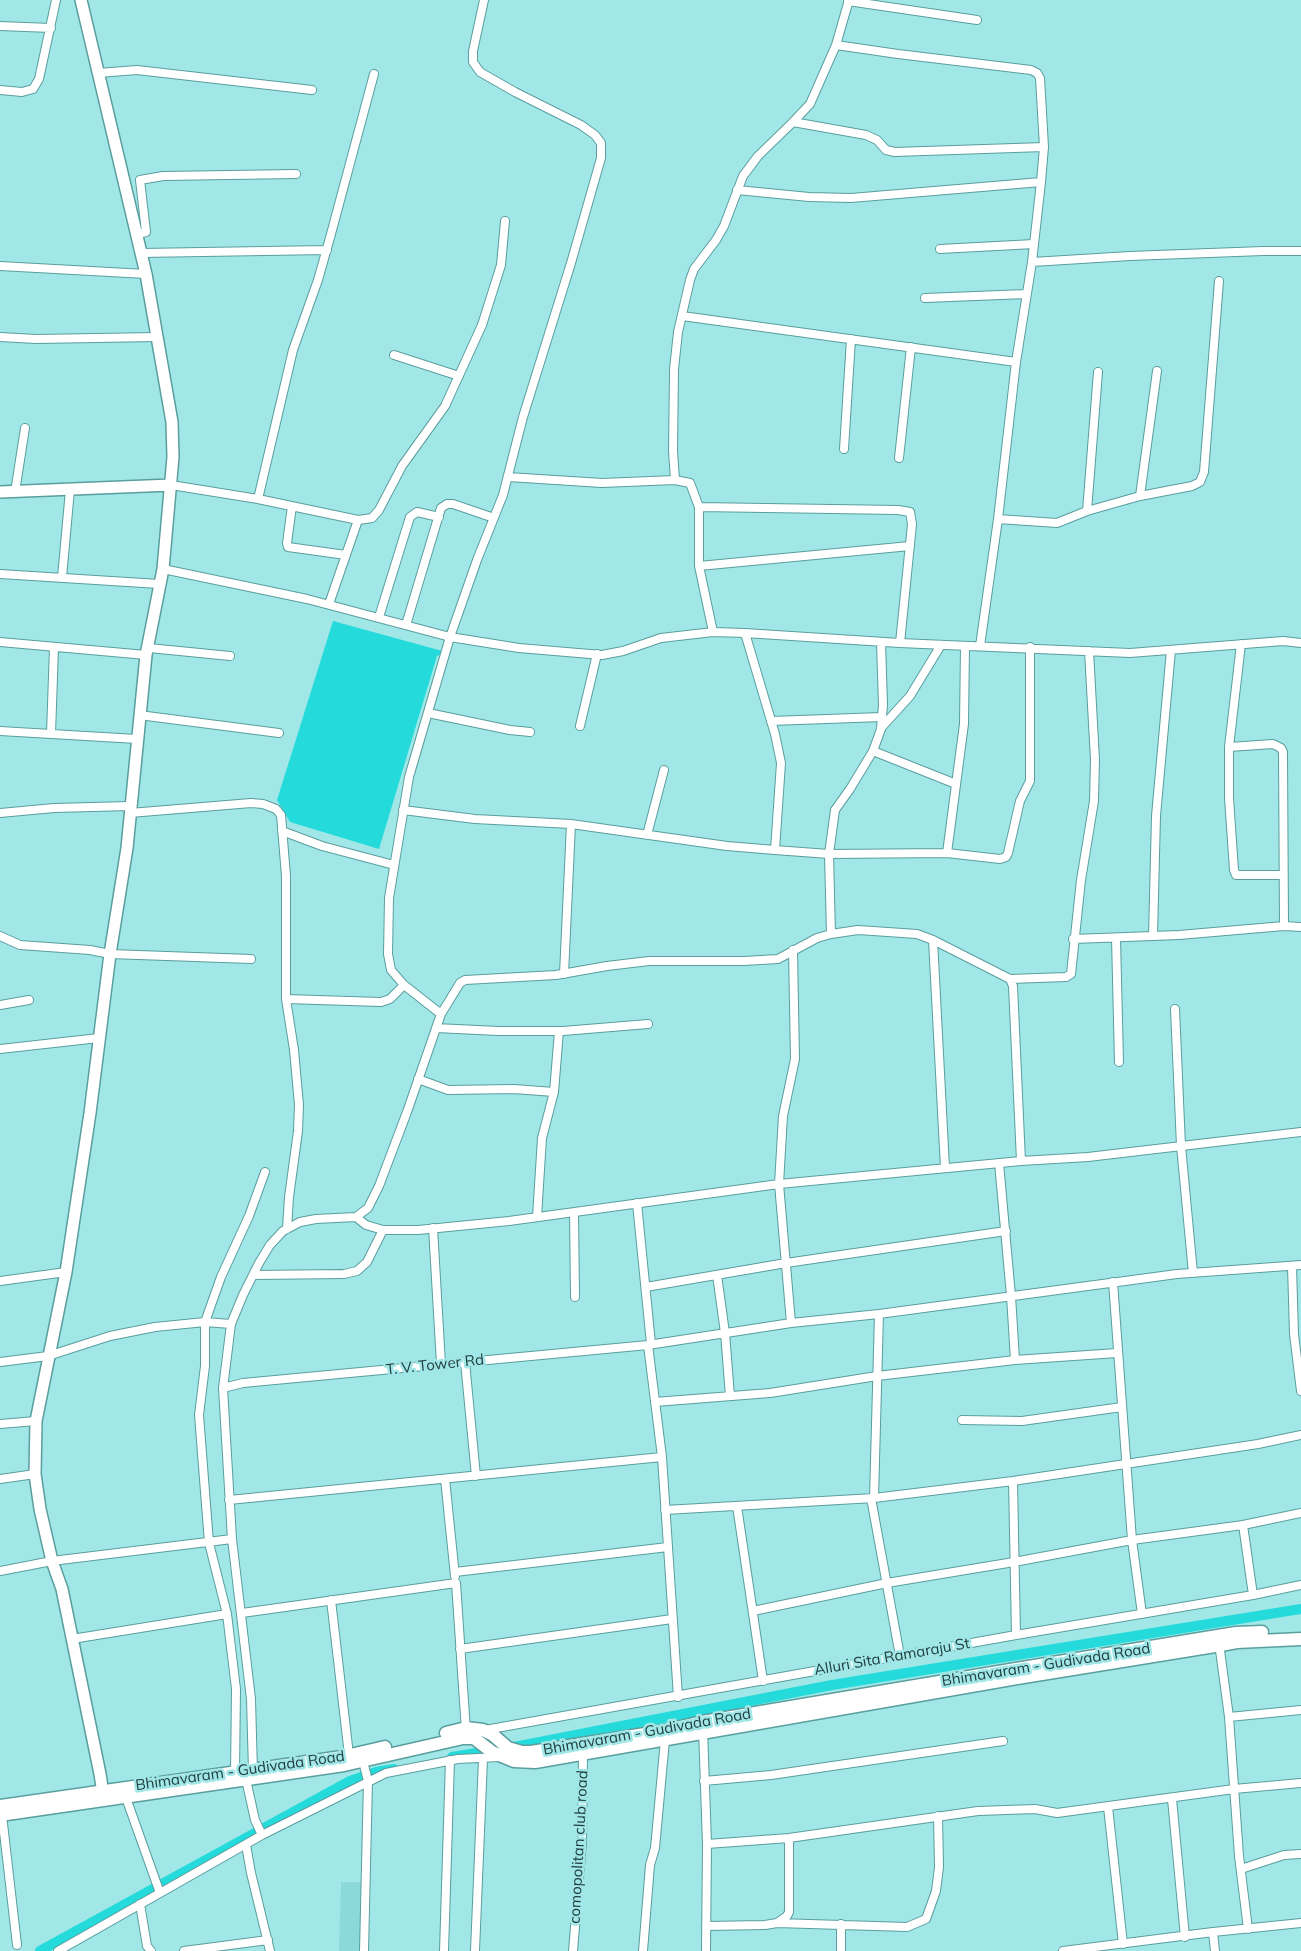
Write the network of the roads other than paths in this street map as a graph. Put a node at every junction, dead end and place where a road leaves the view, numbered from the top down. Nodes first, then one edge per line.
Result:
1 (56, 0) edge
2 (81, 0) edge
3 (484, 0) edge
4 (849, 0) edge
5 (976, 20) dead end
6 (0, 26) edge
7 (51, 28) junction
8 (836, 45) junction
9 (98, 73) junction
10 (374, 74) dead end
11 (0, 90) edge
12 (312, 90) dead end
13 (793, 122) junction
14 (1044, 147) junction
15 (296, 174) dead end
16 (1041, 182) junction
17 (737, 190) junction
18 (505, 221) dead end
19 (138, 234) junction
20 (1034, 244) junction
21 (940, 249) dead end
22 (327, 250) junction
23 (1301, 251) edge
24 (141, 253) junction
25 (1032, 262) junction
26 (0, 266) edge
27 (146, 274) junction
28 (1219, 281) dead end
29 (1026, 294) junction
30 (925, 298) dead end
31 (682, 316) junction
32 (0, 337) edge
33 (157, 337) junction
34 (851, 340) junction
35 (911, 347) junction
36 (394, 355) dead end
37 (1016, 362) junction
38 (1157, 371) dead end
39 (1098, 372) dead end
40 (459, 376) junction
41 (25, 428) dead end
42 (844, 449) dead end
43 (899, 458) dead end
44 (508, 477) junction
45 (675, 480) junction
46 (171, 485) junction
47 (70, 490) junction
48 (0, 492) edge
49 (15, 492) junction
50 (1140, 496) junction
51 (258, 499) junction
52 (292, 506) junction
53 (699, 507) junction
54 (1087, 511) junction
55 (438, 517) junction
56 (494, 518) junction
57 (998, 519) junction
58 (358, 520) junction
59 (910, 546) junction
60 (346, 555) junction
61 (699, 566) junction
62 (163, 570) junction
63 (0, 574) edge
64 (62, 577) junction
65 (159, 584) junction
66 (328, 604) junction
67 (379, 617) junction
68 (406, 624) junction
69 (713, 632) junction
70 (745, 633) junction
71 (450, 636) junction
72 (0, 642) edge
73 (881, 642) junction
74 (900, 643) junction
75 (1301, 643) edge
76 (1242, 644) junction
77 (941, 645) junction
78 (966, 646) junction
79 (980, 646) junction
80 (54, 647) junction
81 (1030, 647) junction
82 (1089, 650) junction
83 (1171, 650) junction
84 (148, 651) junction
85 (598, 654) junction
86 (230, 656) dead end
87 (428, 713) junction
88 (140, 715) junction
89 (882, 717) junction
90 (771, 721) junction
91 (580, 726) dead end
92 (881, 728) junction
93 (0, 731) edge
94 (530, 732) dead end
95 (279, 733) dead end
96 (51, 734) junction
97 (136, 739) junction
98 (1229, 747) junction
99 (873, 751) junction
100 (664, 770) dead end
101 (956, 784) junction
102 (130, 809) junction
103 (403, 810) junction
104 (0, 813) edge
105 (572, 824) junction
106 (282, 831) junction
107 (647, 834) junction
108 (775, 850) junction
109 (948, 853) junction
110 (829, 854) junction
111 (394, 866) junction
112 (1283, 875) junction
113 (1284, 926) junction
114 (1301, 927) edge
115 (831, 934) junction
116 (0, 936) edge
117 (1153, 936) junction
118 (1116, 938) junction
119 (1073, 939) junction
120 (933, 940) junction
121 (793, 950) junction
122 (110, 954) junction
123 (251, 959) dead end
124 (564, 974) junction
125 (1010, 979) junction
126 (404, 985) junction
127 (286, 999) junction
128 (29, 1000) dead end
129 (0, 1005) edge
130 (1175, 1008) dead end
131 (440, 1014) junction
132 (648, 1024) dead end
133 (436, 1028) junction
134 (559, 1031) junction
135 (99, 1038) junction
136 (0, 1049) edge
137 (1119, 1062) dead end
138 (418, 1079) junction
139 (554, 1092) junction
140 (1301, 1132) edge
141 (1181, 1146) junction
142 (1021, 1161) junction
143 (999, 1163) junction
144 (946, 1168) junction
145 (265, 1172) dead end
146 (779, 1184) junction
147 (637, 1203) junction
148 (574, 1212) junction
149 (356, 1217) junction
150 (538, 1217) junction
151 (433, 1228) junction
152 (287, 1229) junction
153 (383, 1230) junction
154 (1006, 1231) junction
155 (786, 1264) junction
156 (1301, 1265) edge
157 (1292, 1266) junction
158 (66, 1272) junction
159 (1193, 1273) junction
160 (253, 1275) junction
161 (717, 1275) junction
162 (0, 1281) edge
163 (1113, 1282) junction
164 (646, 1287) junction
165 (1012, 1296) junction
166 (575, 1297) dead end
167 (879, 1314) junction
168 (205, 1322) junction
169 (792, 1323) junction
170 (231, 1324) junction
171 (725, 1333) junction
172 (650, 1344) junction
173 (1117, 1353) junction
174 (48, 1356) junction
175 (1015, 1360) junction
176 (0, 1362) edge
177 (465, 1362) junction
178 (441, 1364) junction
179 (877, 1376) junction
180 (223, 1388) junction
181 (1301, 1391) edge
182 (730, 1396) junction
183 (655, 1402) junction
184 (1122, 1407) junction
185 (962, 1420) dead end
186 (36, 1421) junction
187 (0, 1424) edge
188 (1301, 1434) edge
189 (662, 1457) junction
190 (1126, 1464) junction
191 (36, 1474) junction
192 (476, 1476) junction
193 (445, 1478) junction
194 (0, 1479) edge
195 (1013, 1481) junction
196 (872, 1498) junction
197 (229, 1500) junction
198 (737, 1506) junction
199 (665, 1510) junction
200 (1301, 1513) edge
201 (1242, 1525) junction
202 (232, 1540) junction
203 (1132, 1540) junction
204 (208, 1543) junction
205 (668, 1547) junction
206 (52, 1561) junction
207 (1014, 1562) junction
208 (0, 1571) edge
209 (455, 1572) junction
210 (456, 1583) junction
211 (887, 1583) junction
212 (1301, 1585) edge
213 (1253, 1595) junction
214 (331, 1600) junction
215 (753, 1611) junction
216 (242, 1612) junction
217 (227, 1614) junction
218 (1142, 1614) junction
219 (672, 1619) junction
220 (1301, 1630) edge
221 (1016, 1635) junction
222 (72, 1639) junction
223 (1301, 1639) edge
224 (1219, 1641) junction
225 (460, 1649) junction
226 (900, 1656) junction
227 (763, 1681) junction
228 (678, 1696) junction
229 (1301, 1710) edge
230 (1229, 1717) junction
231 (703, 1727) junction
232 (476, 1734) junction
233 (665, 1740) junction
234 (1003, 1741) dead end
235 (582, 1748) junction
236 (506, 1753) junction
237 (349, 1755) junction
238 (487, 1755) junction
239 (450, 1760) junction
240 (364, 1763) junction
241 (246, 1774) junction
242 (368, 1780) junction
243 (704, 1781) junction
244 (1301, 1783) edge
245 (1234, 1789) junction
246 (125, 1793) junction
247 (104, 1796) junction
248 (1172, 1799) junction
249 (1108, 1807) junction
250 (1, 1812) edge
251 (938, 1816) junction
252 (262, 1835) junction
253 (789, 1838) junction
254 (707, 1844) junction
255 (246, 1845) junction
256 (1301, 1854) edge
257 (1241, 1869) junction
258 (160, 1893) junction
259 (140, 1904) junction
260 (777, 1923) junction
261 (1301, 1923) edge
262 (842, 1924) junction
263 (706, 1926) junction
264 (1248, 1929) junction
265 (1213, 1932) junction
266 (1184, 1936) junction
267 (268, 1940) junction
268 (1123, 1944) junction
269 (17, 1945) dead end
270 (147, 1949) edge
271 (58, 1951) edge
272 (184, 1951) edge
273 (270, 1951) edge
274 (364, 1951) edge
275 (444, 1951) edge
276 (475, 1951) edge
277 (574, 1951) edge
278 (643, 1951) edge
279 (706, 1951) edge
280 (841, 1951) edge
281 (1063, 1951) edge
282 (1215, 1951) edge

1 - 7 street
2 - 9 main road
3 - 44 street
4 - 5 street
4 - 8 street
6 - 7 street
7 - 11 street
8 - 13 street
8 - 14 street
9 - 12 street
9 - 19 main road
10 - 22 street
13 - 14 street
13 - 17 street
14 - 16 street
15 - 19 street
16 - 17 street
16 - 20 street
17 - 31 street
18 - 40 street
19 - 24 main road
20 - 21 street
20 - 25 street
22 - 24 street
22 - 51 street
23 - 25 street
24 - 27 main road
25 - 29 street
26 - 27 street
27 - 33 main road
28 - 50 street
29 - 30 street
29 - 37 street
31 - 34 street
31 - 45 street
32 - 33 street
33 - 46 main road
34 - 35 street
34 - 42 street
35 - 37 street
35 - 43 street
36 - 40 street
37 - 57 street
38 - 50 street
39 - 54 street
40 - 58 street
41 - 49 street
44 - 45 street
44 - 56 street
45 - 53 street
46 - 47 main road
46 - 51 street
46 - 62 main road
47 - 49 main road
47 - 64 street
48 - 49 main road
50 - 54 street
51 - 52 street
52 - 58 street
52 - 60 street
53 - 59 street
53 - 61 street
54 - 57 street
55 - 56 street
55 - 67 street
55 - 68 street
56 - 71 street
57 - 79 street
58 - 60 street
59 - 61 street
59 - 74 street
60 - 66 street
61 - 69 street
62 - 65 main road
62 - 66 street
63 - 64 street
64 - 65 street
65 - 84 main road
66 - 67 street
67 - 68 street
68 - 71 street
69 - 70 street
69 - 85 street
70 - 73 street
70 - 90 street
71 - 85 street
71 - 87 street
72 - 80 street
73 - 74 street
73 - 89 street
74 - 77 street
75 - 76 street
76 - 83 street
76 - 98 street
77 - 78 street
77 - 92 street
78 - 79 street
78 - 101 street
79 - 81 street
80 - 84 street
80 - 96 street
81 - 82 street
81 - 109 street
82 - 83 street
82 - 119 street
83 - 117 street
84 - 86 street
84 - 88 main road
85 - 91 street
87 - 94 street
87 - 103 street
88 - 95 street
88 - 97 main road
89 - 90 street
89 - 92 street
90 - 108 street
92 - 99 street
93 - 96 street
96 - 97 street
97 - 102 main road
98 - 112 street
98 - 112 street
99 - 101 street
99 - 110 street
100 - 107 street
101 - 109 street
102 - 104 street
102 - 106 street
102 - 122 main road
103 - 105 street
103 - 111 street
105 - 107 street
105 - 124 street
106 - 111 street
106 - 127 street
107 - 108 street
108 - 110 street
109 - 110 street
110 - 115 street
111 - 126 street
112 - 113 street
113 - 114 street
113 - 117 street
115 - 120 street
115 - 121 street
116 - 122 street
117 - 118 street
118 - 119 street
118 - 137 street
119 - 125 street
120 - 125 street
120 - 144 street
121 - 124 street
121 - 146 street
122 - 123 street
122 - 135 main road
124 - 131 street
125 - 142 street
126 - 127 street
126 - 131 street
127 - 152 street
128 - 129 street
130 - 141 street
131 - 133 street
132 - 134 street
133 - 134 street
133 - 138 street
134 - 139 street
135 - 136 street
135 - 158 main road
138 - 139 street
138 - 149 street
139 - 150 street
140 - 141 street
141 - 142 street
141 - 159 street
142 - 143 street
143 - 144 street
143 - 154 street
144 - 146 street
145 - 168 street
146 - 147 street
146 - 155 street
147 - 148 street
147 - 164 street
148 - 150 street
148 - 166 street
149 - 152 street
149 - 153 street
150 - 151 street
151 - 153 street
151 - 178 street
152 - 160 street
153 - 160 street
154 - 155 street
154 - 165 street
155 - 161 street
155 - 169 street
156 - 157 street, T. V. Tower Rd
157 - 159 street, T. V. Tower Rd
157 - 181 street
158 - 162 street
158 - 174 main road
159 - 163 street, T. V. Tower Rd
160 - 170 street
161 - 164 street
161 - 171 street
163 - 165 street, T. V. Tower Rd
163 - 173 street
164 - 172 street
165 - 167 street, T. V. Tower Rd
165 - 175 street
167 - 169 street, T. V. Tower Rd
167 - 179 street
168 - 170 street
168 - 174 street
168 - 204 street
169 - 171 street, T. V. Tower Rd
170 - 180 street
171 - 172 street, T. V. Tower Rd
171 - 182 street
172 - 177 street, T. V. Tower Rd
172 - 183 street
173 - 175 street
173 - 184 street
174 - 176 street
174 - 186 main road
175 - 179 street
177 - 178 street, T. V. Tower Rd
177 - 192 street
178 - 180 street, T. V. Tower Rd
179 - 182 street
179 - 196 street
180 - 197 street
182 - 183 street
183 - 189 street
184 - 185 street
184 - 190 street
186 - 187 street
186 - 191 main road
188 - 190 street
189 - 192 street
189 - 199 street
190 - 195 street
190 - 203 street
191 - 194 street
191 - 206 main road
192 - 193 street
193 - 197 street
193 - 209 street
195 - 196 street
195 - 207 street
196 - 198 street
196 - 211 street
197 - 202 street
198 - 199 street
198 - 215 street
199 - 205 street
200 - 201 street
201 - 203 street
201 - 213 street
202 - 204 street
202 - 216 street
203 - 207 street
203 - 218 street
204 - 206 street
204 - 217 street
205 - 209 street
205 - 219 street
206 - 208 street
206 - 222 main road
207 - 211 street
207 - 221 street
209 - 210 street
210 - 214 street
210 - 225 street
211 - 215 street
211 - 226 street
212 - 213 street, Alluri Sita Ramaraju St
213 - 218 street, Alluri Sita Ramaraju St
214 - 216 street
214 - 237 street
215 - 227 street
216 - 241 street
217 - 222 street
217 - 241 street
218 - 221 street, Alluri Sita Ramaraju St
219 - 225 street
219 - 228 street
220 - 224 main road
221 - 226 street, Alluri Sita Ramaraju St
222 - 247 main road
223 - 224 main road, Bhimavaram - Gudivada Road
224 - 230 street
224 - 231 main road, Bhimavaram - Gudivada Road
225 - 232 street
226 - 227 street, Alluri Sita Ramaraju St
227 - 228 street, Alluri Sita Ramaraju St
228 - 232 street, Alluri Sita Ramaraju St
229 - 230 street
230 - 245 street
231 - 233 main road, Bhimavaram - Gudivada Road
231 - 235 main road, Bhimavaram - Gudivada Road
231 - 243 street
232 - 236 main road, Bhimavaram - Gudivada Road
232 - 237 main road, Bhimavaram - Gudivada Road
232 - 238 main road
232 - 240 main road, Bhimavaram - Gudivada Road
233 - 235 main road, Bhimavaram - Gudivada Road
233 - 278 street
234 - 243 street
235 - 236 main road, Bhimavaram - Gudivada Road
235 - 277 street, comopolitan club road
236 - 238 main road
237 - 241 main road, Bhimavaram - Gudivada Road
238 - 239 street
238 - 276 street
239 - 242 street
239 - 275 street
240 - 241 main road, Bhimavaram - Gudivada Road
240 - 242 street
241 - 246 main road, Bhimavaram - Gudivada Road
241 - 252 street
242 - 252 street
242 - 274 street
243 - 254 street
244 - 245 street
245 - 248 street
245 - 257 street
246 - 247 main road, Bhimavaram - Gudivada Road
246 - 258 street
247 - 250 main road, Bhimavaram - Gudivada Road
248 - 249 street
248 - 266 street
249 - 251 street
249 - 268 street
250 - 269 street
251 - 253 street
251 - 262 street
252 - 255 street
253 - 254 street
253 - 260 street
254 - 263 street
255 - 258 street
255 - 267 street
256 - 257 street
257 - 264 street
258 - 259 street
259 - 270 street
259 - 271 street
260 - 262 street
260 - 263 street
261 - 264 street
262 - 280 street
263 - 279 street
264 - 265 street
265 - 266 street
265 - 282 street
266 - 268 street
267 - 272 street
267 - 273 street
268 - 281 street

